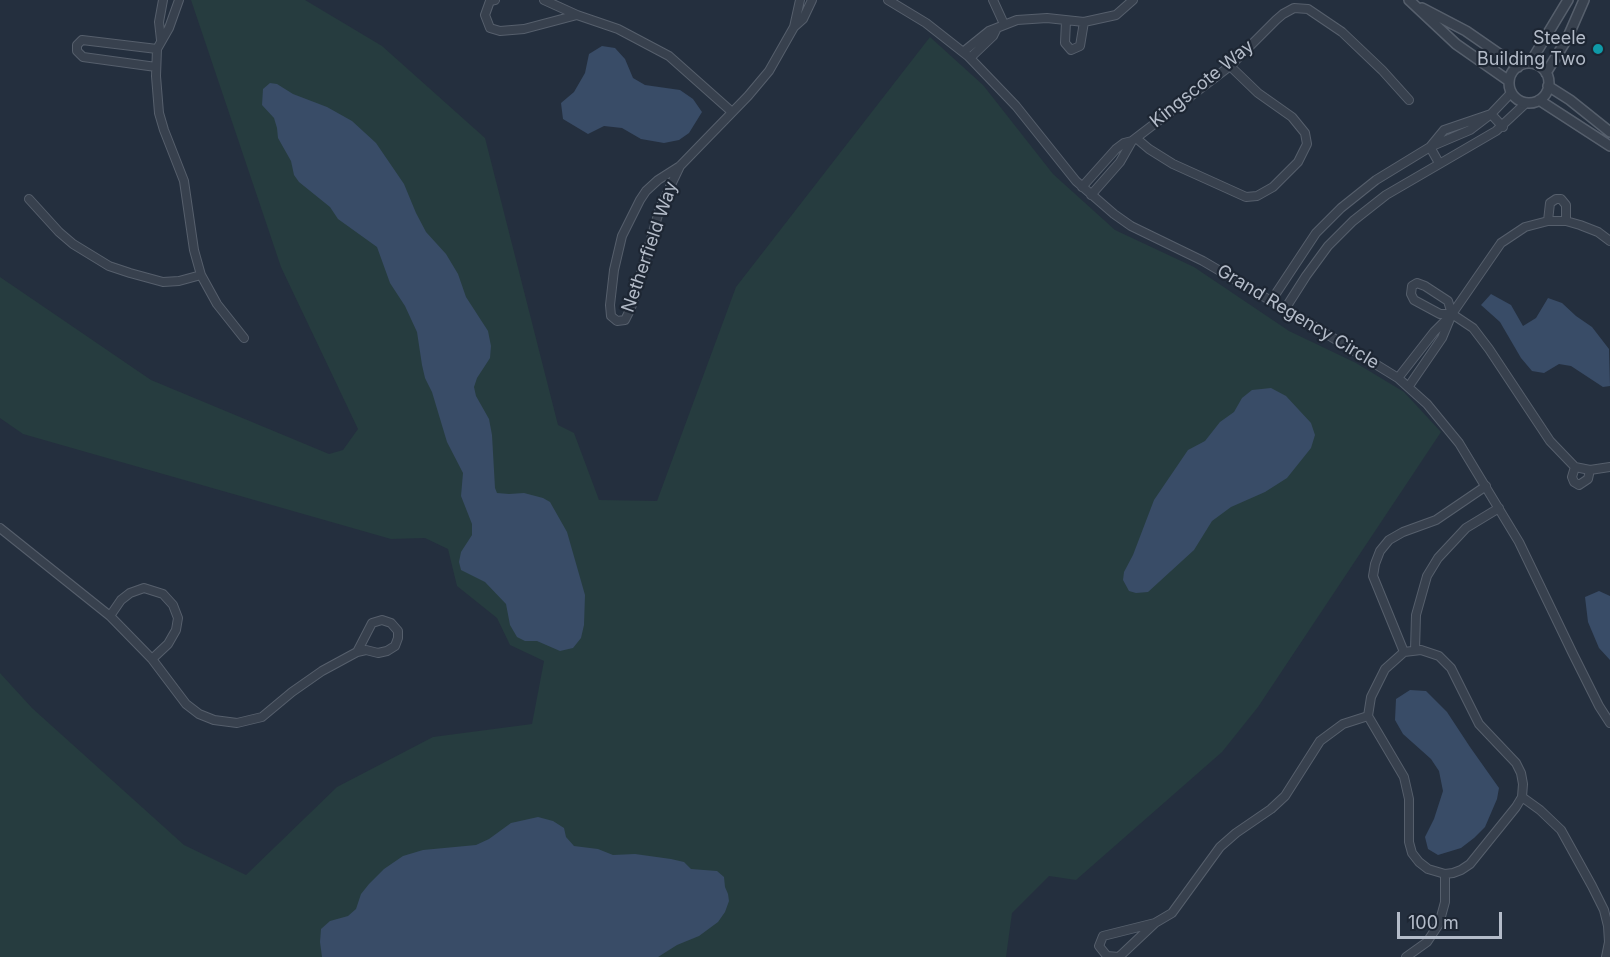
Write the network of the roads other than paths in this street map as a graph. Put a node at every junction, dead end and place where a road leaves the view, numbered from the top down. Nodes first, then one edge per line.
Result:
1 (163, 0) edge
2 (179, 0) edge
3 (495, 0) edge
4 (544, 0) edge
5 (801, 0) edge
6 (812, 0) edge
7 (888, 0) edge
8 (993, 0) edge
9 (1133, 0) edge
10 (1409, 0) edge
11 (1568, 0) edge
12 (1584, 0) edge
13 (577, 15) junction
14 (1066, 21) junction
15 (1084, 22) junction
16 (1004, 24) junction
17 (794, 27) junction
18 (161, 40) junction
19 (158, 49) junction
20 (966, 55) junction
21 (1530, 63) junction
22 (1230, 66) junction
23 (1518, 66) junction
24 (156, 67) junction
25 (1546, 74) junction
26 (1509, 81) junction
27 (1548, 86) junction
28 (1511, 93) junction
29 (1409, 100) dead end
30 (1539, 100) junction
31 (1526, 103) junction
32 (732, 112) junction
33 (1491, 114) junction
34 (1503, 127) junction
35 (1610, 132) edge
36 (1134, 139) junction
37 (1610, 146) edge
38 (1430, 147) junction
39 (1439, 164) junction
40 (680, 166) junction
41 (1082, 187) junction
42 (1091, 195) junction
43 (29, 199) dead end
44 (1548, 221) junction
45 (1566, 221) junction
46 (1610, 241) edge
47 (201, 275) junction
48 (1271, 301) junction
49 (1285, 309) junction
50 (1452, 314) junction
51 (244, 338) dead end
52 (1398, 378) junction
53 (1409, 386) junction
54 (1610, 466) edge
55 (1575, 467) junction
56 (1590, 470) junction
57 (1486, 486) junction
58 (1499, 508) junction
59 (0, 528) edge
60 (110, 616) junction
61 (1415, 650) junction
62 (357, 652) junction
63 (1404, 652) junction
64 (152, 659) junction
65 (1368, 716) junction
66 (1610, 723) edge
67 (1522, 797) junction
68 (1445, 874) junction
69 (1155, 923) junction
70 (1406, 957) edge
71 (1606, 957) edge

1 - 18 street
2 - 18 street
3 - 13 street
4 - 13 street
5 - 17 street, Netherfield Way
6 - 17 street, Netherfield Way
7 - 20 street, Grand Regency Circle
8 - 16 street
9 - 15 street
10 - 23 street
10 - 26 street
11 - 21 street
12 - 25 street
13 - 32 street
14 - 15 street
14 - 15 street
14 - 16 street
16 - 20 street
17 - 32 street, Netherfield Way
18 - 19 street
19 - 24 street
19 - 24 street
20 - 41 street, Grand Regency Circle
21 - 23 street
21 - 25 street
22 - 29 street, Kingscote Way
22 - 36 street, Kingscote Way
22 - 36 street
23 - 26 street
24 - 47 street
25 - 27 street
26 - 28 street
27 - 30 street
27 - 35 street
28 - 31 street
28 - 33 street
30 - 31 street
30 - 37 street
31 - 34 street
32 - 40 street, Netherfield Way
33 - 34 street
33 - 38 street
34 - 39 street
36 - 41 street, Kingscote Way
36 - 42 street, Kingscote Way
38 - 39 street
38 - 48 street
39 - 49 street
40 - 40 street, Netherfield Way
41 - 42 street, Grand Regency Circle
42 - 48 street, Grand Regency Circle
43 - 47 street
44 - 45 street
44 - 45 street
44 - 50 street
45 - 46 street
47 - 51 street
48 - 49 street, Grand Regency Circle
49 - 52 street, Grand Regency Circle
50 - 50 street
50 - 52 street
50 - 53 street
50 - 55 street
52 - 53 street, Grand Regency Circle
53 - 57 street, Grand Regency Circle
54 - 56 street
55 - 56 street
55 - 56 street
57 - 58 street, Grand Regency Circle
57 - 63 street
58 - 61 street
58 - 66 street, Grand Regency Circle
59 - 60 street
60 - 64 street
60 - 64 street
61 - 63 street
61 - 67 street
62 - 62 street
62 - 64 street
63 - 65 street
65 - 68 street
65 - 69 street
67 - 68 street
67 - 71 street
68 - 70 street
69 - 69 street

